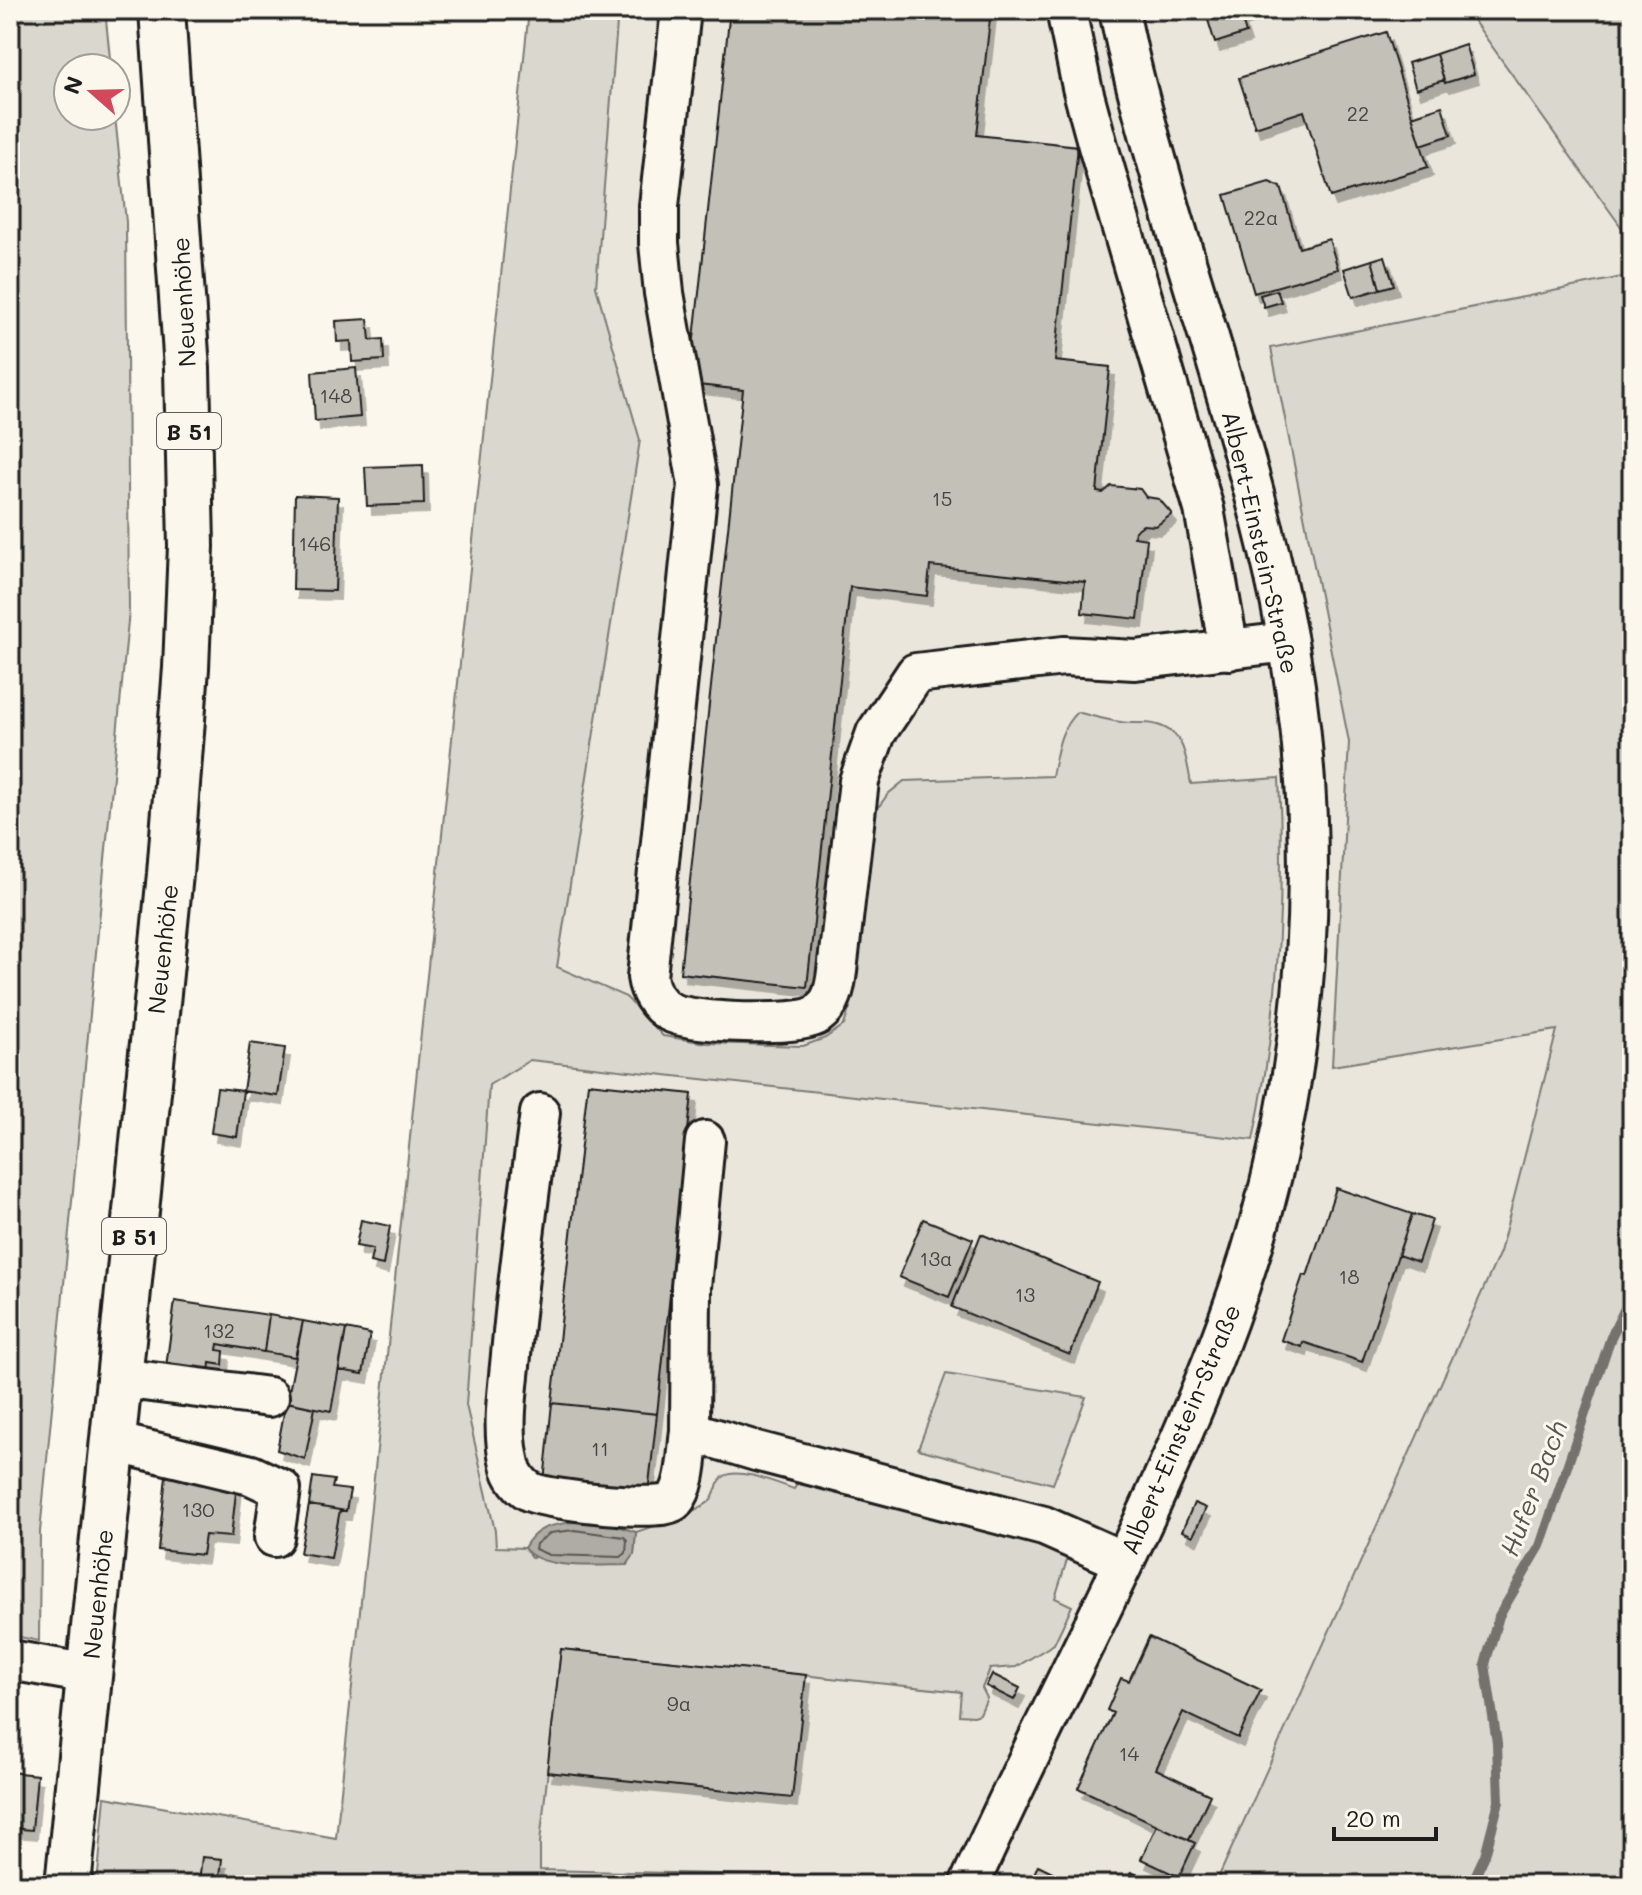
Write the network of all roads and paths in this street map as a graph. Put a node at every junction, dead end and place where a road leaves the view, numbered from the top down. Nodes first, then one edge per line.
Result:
1 (162, 10) edge
2 (681, 10) edge
3 (1066, 10) edge
4 (1119, 10) edge
5 (1288, 642) junction
6 (1229, 650) junction
7 (540, 1113) dead end
8 (705, 1141) dead end
9 (120, 1378) junction
10 (269, 1397) dead end
11 (690, 1431) junction
12 (113, 1442) junction
13 (274, 1537) dead end
14 (1123, 1561) junction
15 (10, 1660) edge
16 (89, 1674) junction
17 (68, 1885) edge
18 (969, 1885) edge

1 - 9 main road, Neuenhöhe / B 51
2 - 6 street
3 - 6 street
4 - 5 street, Albert-Einstein-Straße
5 - 6 street
5 - 14 street, Albert-Einstein-Straße
7 - 11 street
8 - 11 street
9 - 10 street
9 - 12 main road, Neuenhöhe / B 51
11 - 14 street
12 - 13 street
12 - 16 main road, Neuenhöhe / B 51
14 - 18 street, Albert-Einstein-Straße
15 - 16 street
16 - 17 main road, Neuenhöhe / B 51

